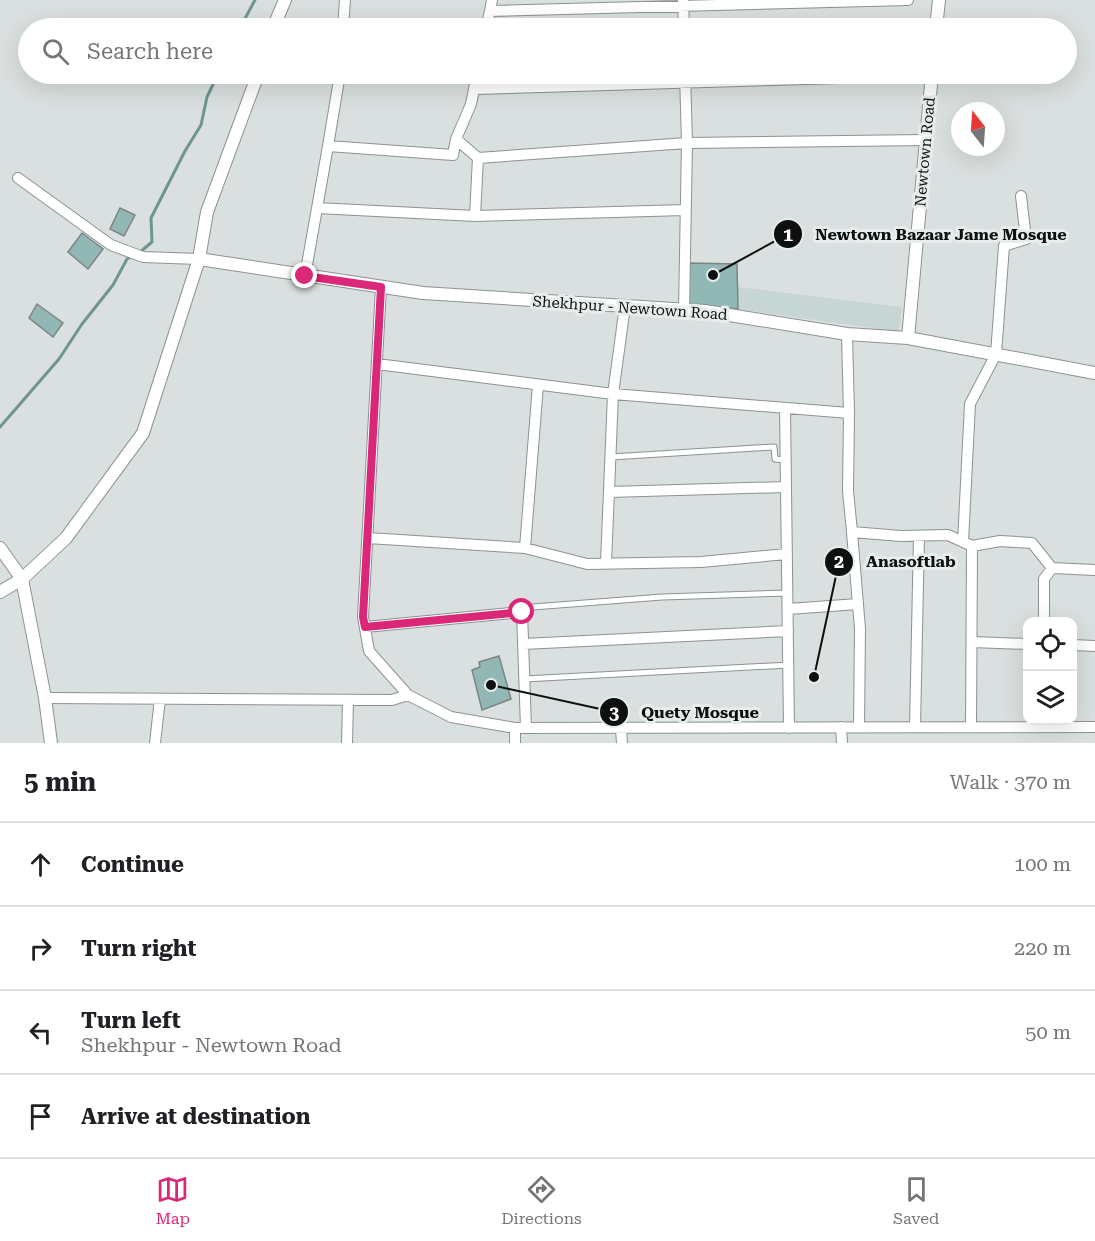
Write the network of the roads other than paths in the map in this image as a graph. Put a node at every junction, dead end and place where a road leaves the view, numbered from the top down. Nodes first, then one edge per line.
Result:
1 (285, 0) edge
2 (345, 0) edge
3 (908, 0) edge
4 (939, 0) edge
5 (683, 3) edge
6 (491, 5) edge
7 (277, 18) edge
8 (344, 18) edge
9 (684, 18) edge
10 (937, 18) edge
11 (254, 84) edge
12 (338, 84) edge
13 (475, 84) edge
14 (570, 84) edge
15 (685, 84) edge
16 (931, 84) edge
17 (474, 89) junction
18 (456, 140) junction
19 (926, 140) junction
20 (687, 143) junction
21 (328, 146) junction
22 (478, 158) junction
23 (18, 178) dead end
24 (1021, 196) dead end
25 (317, 208) junction
26 (685, 210) junction
27 (476, 216) junction
28 (199, 259) junction
29 (305, 276) junction
30 (381, 287) junction
31 (625, 306) junction
32 (684, 310) junction
33 (847, 334) junction
34 (908, 338) junction
35 (996, 354) junction
36 (377, 364) junction
37 (1095, 373) edge
38 (538, 385) junction
39 (613, 394) junction
40 (785, 408) junction
41 (849, 413) junction
42 (610, 457) junction
43 (786, 460) junction
44 (786, 487) junction
45 (609, 492) junction
46 (852, 532) junction
47 (919, 536) junction
48 (368, 538) junction
49 (968, 544) junction
50 (0, 548) edge
51 (525, 548) junction
52 (787, 554) junction
53 (606, 563) junction
54 (1052, 568) junction
55 (1095, 570) edge
56 (22, 579) junction
57 (0, 592) edge
58 (788, 593) junction
59 (858, 604) junction
60 (788, 609) junction
61 (522, 612) junction
62 (1044, 617) edge
63 (365, 627) junction
64 (789, 631) junction
65 (972, 642) junction
66 (523, 644) junction
67 (1023, 644) edge
68 (1077, 645) edge
69 (1095, 645) edge
70 (789, 665) junction
71 (524, 679) junction
72 (408, 695) junction
73 (45, 698) junction
74 (160, 699) junction
75 (348, 700) junction
76 (841, 727) junction
77 (859, 727) junction
78 (915, 727) junction
79 (971, 727) junction
80 (1095, 727) edge
81 (520, 728) junction
82 (789, 728) junction
83 (621, 729) junction
84 (51, 743) edge
85 (155, 743) edge
86 (347, 743) edge
87 (515, 743) edge
88 (622, 743) edge
89 (842, 743) edge

1 - 7 street
2 - 8 street
3 - 5 street
4 - 10 street
5 - 6 street
5 - 9 street
11 - 28 street
12 - 21 street
13 - 17 street
14 - 17 street
15 - 20 street
16 - 19 street, Newtown Road
17 - 18 street
18 - 21 street
18 - 22 street
19 - 20 street
19 - 34 street, Newtown Road
20 - 22 street
20 - 26 street
21 - 25 street
22 - 27 street
23 - 28 street
24 - 35 street
25 - 27 street
25 - 29 street
26 - 27 street
26 - 32 street
28 - 29 street, Shekhpur - Newtown Road
28 - 56 street
29 - 30 street, Shekhpur - Newtown Road
30 - 31 street, Shekhpur - Newtown Road
30 - 36 street
31 - 32 street, Shekhpur - Newtown Road
31 - 39 street
32 - 33 street, Shekhpur - Newtown Road
33 - 34 street, Shekhpur - Newtown Road
33 - 41 street
34 - 35 street, Shekhpur - Newtown Road
35 - 37 street, Shekhpur - Newtown Road
35 - 49 street
36 - 38 street
36 - 48 street
38 - 39 street
38 - 51 street
39 - 40 street
39 - 42 street
40 - 41 street
40 - 43 street
41 - 46 street
42 - 43 lane
42 - 45 street
43 - 44 street
44 - 45 street
44 - 52 street
45 - 53 street
46 - 47 street
46 - 59 street
47 - 49 street
47 - 78 street
48 - 51 street
48 - 63 street
49 - 54 street
49 - 65 street
50 - 56 street
51 - 53 street
52 - 53 street
52 - 58 street
54 - 55 street
54 - 62 street
56 - 57 street
56 - 73 street
58 - 60 street
58 - 61 lane
59 - 60 street
59 - 77 street
60 - 64 street
61 - 63 street
61 - 66 street
63 - 72 street
64 - 66 street
64 - 70 street
65 - 67 street
65 - 79 street
66 - 71 street
68 - 69 street
70 - 71 lane
70 - 82 street
71 - 81 street
72 - 75 street
72 - 81 street
73 - 74 street
73 - 84 street
74 - 75 street
74 - 85 street
75 - 86 street
76 - 77 street
76 - 82 street
76 - 89 street
77 - 78 street
78 - 79 street
79 - 80 street
81 - 83 street
81 - 87 street
82 - 83 street
83 - 88 street

